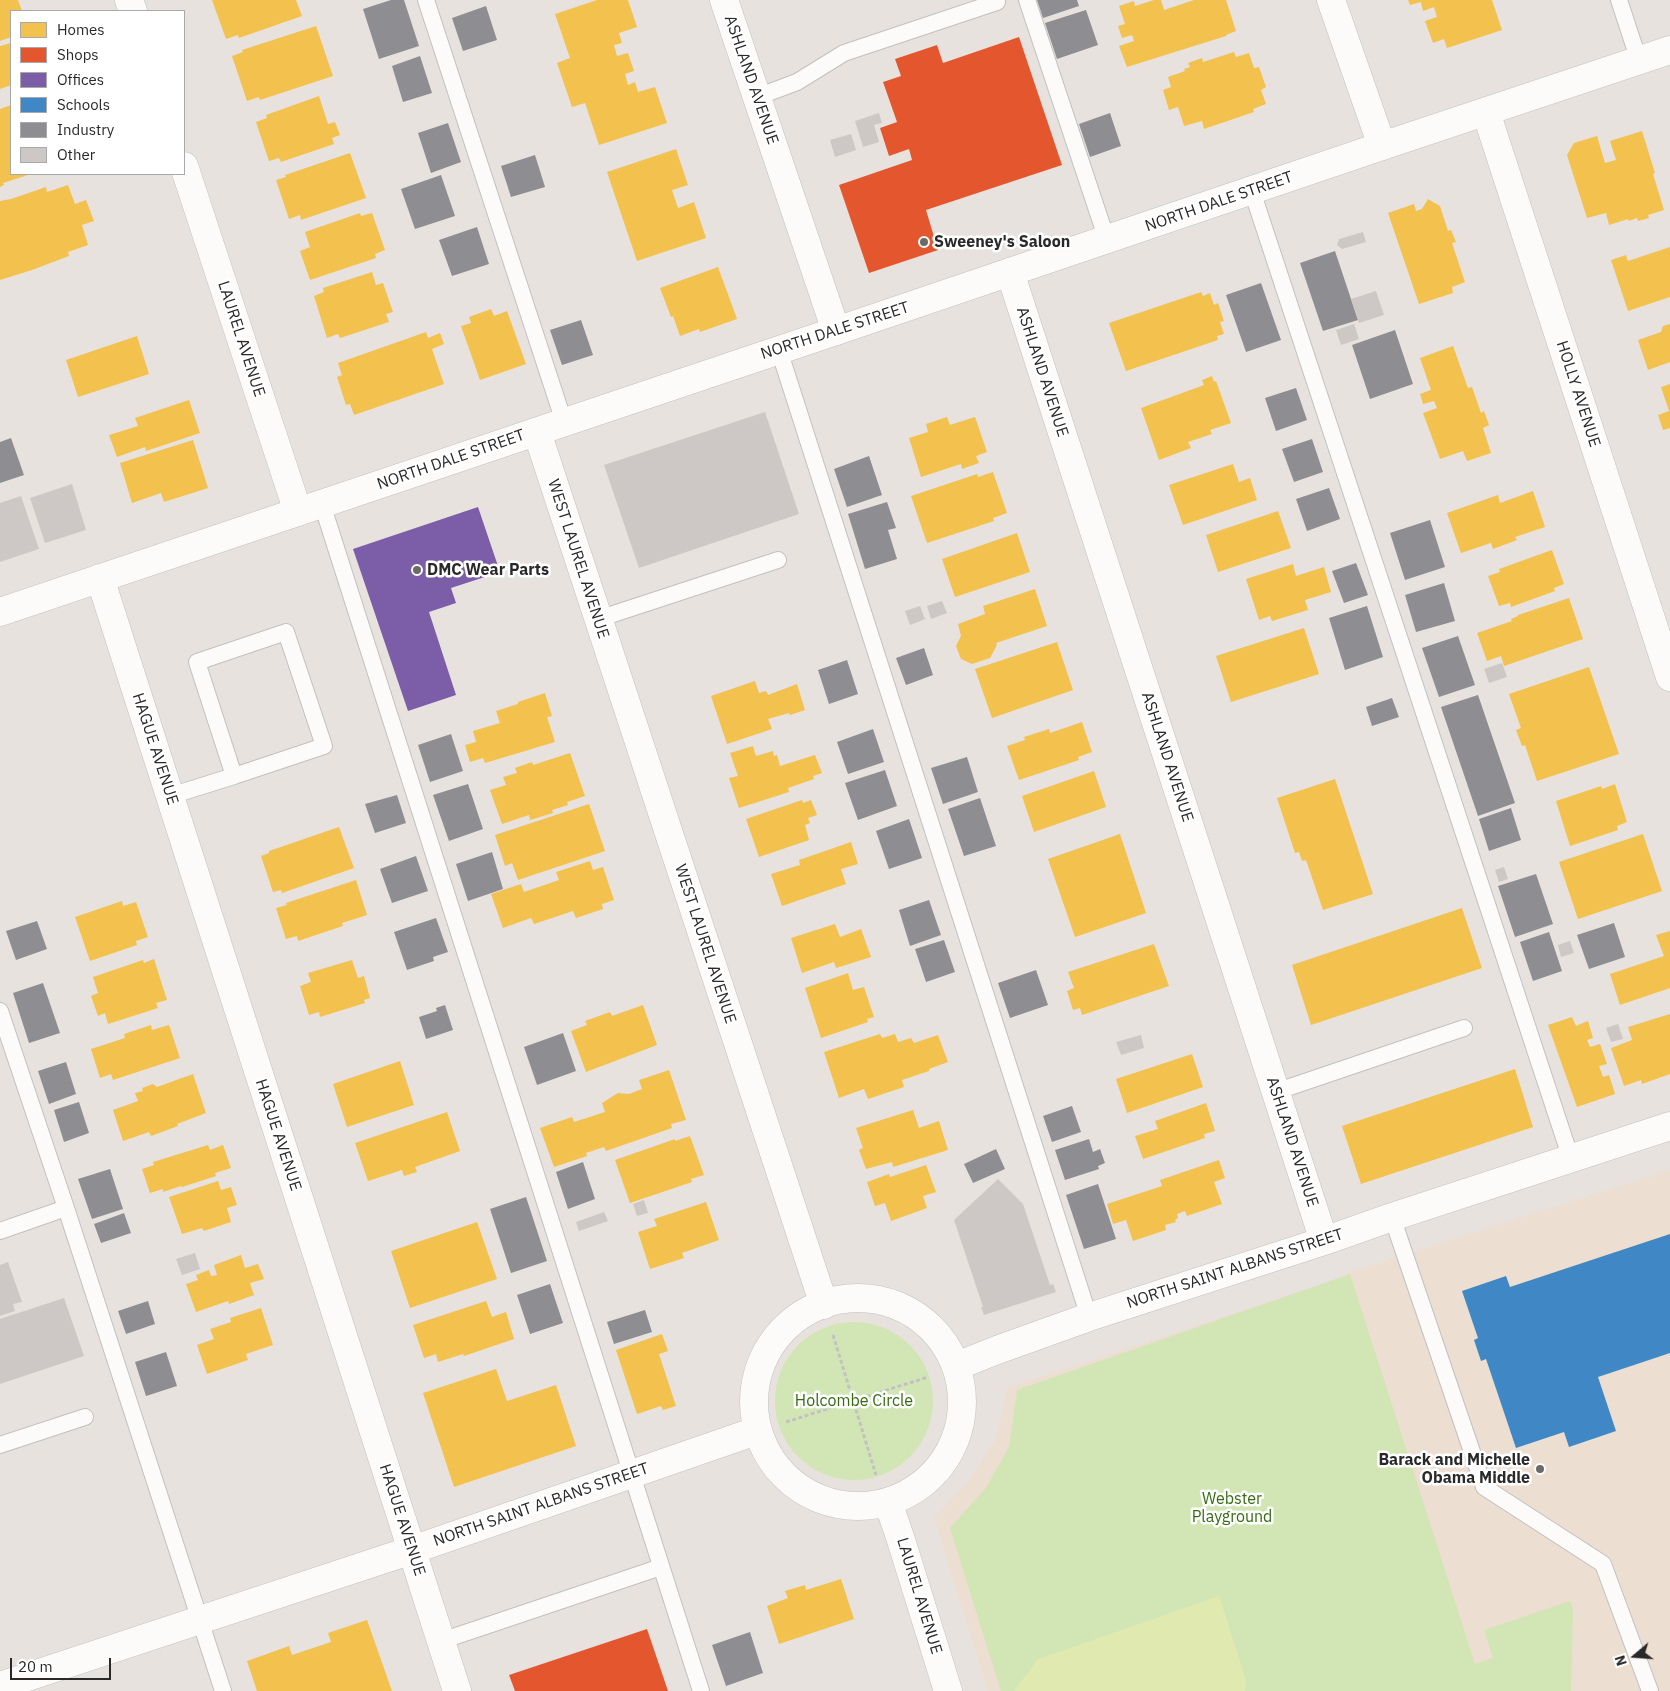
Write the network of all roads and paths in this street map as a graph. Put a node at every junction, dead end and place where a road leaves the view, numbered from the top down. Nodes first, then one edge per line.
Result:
1 (426, 0) edge
2 (724, 0) edge
3 (1027, 0) edge
4 (1331, 0) edge
5 (1618, 0) edge
6 (997, 2) dead end
7 (1670, 50) edge
8 (1639, 61) junction
9 (757, 97) junction
10 (1486, 112) junction
11 (1382, 146) junction
12 (185, 169) edge
13 (1252, 191) junction
14 (1107, 240) junction
15 (1010, 272) junction
16 (836, 331) junction
17 (779, 350) junction
18 (564, 422) junction
19 (536, 432) junction
20 (310, 508) junction
21 (778, 560) dead end
22 (100, 578) junction
23 (0, 612) edge
24 (598, 619) junction
25 (1670, 677) edge
26 (234, 776) junction
27 (170, 796) junction
28 (0, 1010) edge
29 (1464, 1028) dead end
30 (1276, 1092) junction
31 (1670, 1126) edge
32 (1571, 1159) junction
33 (66, 1208) junction
34 (1392, 1217) junction
35 (0, 1231) edge
36 (1324, 1241) junction
37 (824, 1305) junction
38 (1089, 1317) junction
39 (833, 1334) dead end
40 (957, 1366) junction
41 (929, 1376) dead end
42 (853, 1401) junction
43 (85, 1417) dead end
44 (767, 1428) junction
45 (0, 1445) edge
46 (631, 1473) junction
47 (876, 1478) dead end
48 (888, 1502) junction
49 (412, 1550) junction
50 (661, 1567) junction
51 (200, 1620) junction
52 (441, 1641) junction
53 (0, 1686) edge
54 (218, 1690) edge
55 (457, 1691) edge
56 (701, 1691) edge
57 (948, 1691) edge
58 (1650, 1691) edge

1 - 18 lane
2 - 9 street, ASHLAND AVENUE
3 - 14 lane
4 - 11 street
5 - 8 lane
6 - 9 lane
7 - 8 street, NORTH DALE STREET
8 - 10 street, NORTH DALE STREET
9 - 16 street, ASHLAND AVENUE
10 - 11 street, NORTH DALE STREET
10 - 25 street, HOLLY AVENUE
11 - 13 street, NORTH DALE STREET
12 - 20 street, LAUREL AVENUE
13 - 14 street, NORTH DALE STREET
13 - 32 lane
14 - 15 street, NORTH DALE STREET
15 - 16 street, NORTH DALE STREET
15 - 30 street, ASHLAND AVENUE
16 - 17 street, NORTH DALE STREET
17 - 18 street, NORTH DALE STREET
17 - 38 lane
18 - 19 street, NORTH DALE STREET
19 - 20 street, NORTH DALE STREET
19 - 24 street, WEST LAUREL AVENUE
20 - 22 street, NORTH DALE STREET
20 - 46 lane
21 - 24 lane
22 - 23 street, NORTH DALE STREET
22 - 27 street, HAGUE AVENUE
24 - 37 street, WEST LAUREL AVENUE
26 - 26 lane
26 - 27 lane
27 - 49 street, HAGUE AVENUE
28 - 33 lane
29 - 30 lane
30 - 36 street, ASHLAND AVENUE
31 - 32 street, NORTH SAINT ALBANS STREET
32 - 34 street, NORTH SAINT ALBANS STREET
33 - 35 lane
33 - 51 lane
34 - 36 street, NORTH SAINT ALBANS STREET
34 - 58 lane
36 - 38 street, NORTH SAINT ALBANS STREET
37 - 40 street
37 - 44 street
38 - 40 street, NORTH SAINT ALBANS STREET
39 - 42 path
40 - 48 street
41 - 42 path
42 - 44 path
42 - 47 path
43 - 45 lane
44 - 46 street, NORTH SAINT ALBANS STREET
44 - 48 street
46 - 49 street, NORTH SAINT ALBANS STREET
46 - 50 lane
48 - 57 street, LAUREL AVENUE
49 - 51 street, NORTH SAINT ALBANS STREET
49 - 52 street, HAGUE AVENUE
50 - 52 lane
50 - 56 lane
51 - 53 street, NORTH SAINT ALBANS STREET
51 - 54 lane
52 - 55 street, HAGUE AVENUE

